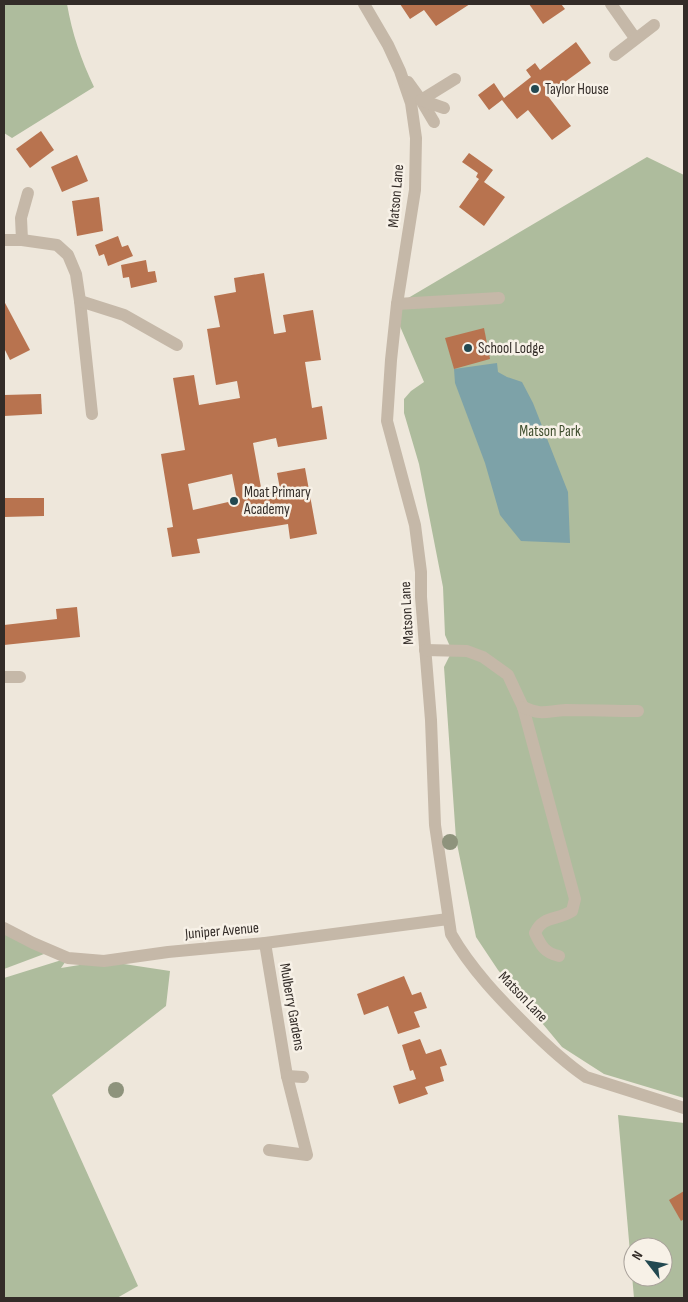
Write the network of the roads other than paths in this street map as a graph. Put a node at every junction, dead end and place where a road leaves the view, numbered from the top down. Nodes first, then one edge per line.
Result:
1 (364, 4) edge
2 (612, 4) edge
3 (654, 24) dead end
4 (635, 38) junction
5 (615, 55) dead end
6 (400, 71) junction
7 (455, 79) dead end
8 (421, 100) junction
9 (444, 108) dead end
10 (434, 122) dead end
11 (28, 193) dead end
12 (4, 240) edge
13 (22, 240) junction
14 (499, 298) dead end
15 (80, 301) junction
16 (398, 304) junction
17 (177, 345) dead end
18 (92, 414) dead end
19 (425, 650) junction
20 (4, 677) edge
21 (20, 677) dead end
22 (523, 708) junction
23 (638, 711) dead end
24 (448, 919) junction
25 (4, 928) edge
26 (265, 944) junction
27 (559, 956) dead end
28 (287, 1076) junction
29 (303, 1077) dead end
30 (684, 1108) edge
31 (269, 1150) dead end

1 - 6 street, Matson Lane
2 - 4 street
3 - 4 street
4 - 5 street
6 - 8 street
6 - 16 street, Matson Lane
7 - 8 street
8 - 9 street
8 - 10 street
11 - 13 street
12 - 13 street
13 - 15 street
14 - 16 street
15 - 17 street
15 - 18 street
16 - 19 street, Matson Lane
19 - 22 street
19 - 24 street, Matson Lane
20 - 21 street
22 - 23 street
22 - 27 street
24 - 26 street, Juniper Avenue
24 - 30 street, Matson Lane
25 - 26 street, Juniper Avenue
26 - 28 street, Mulberry Gardens
28 - 29 street
28 - 31 street, Mulberry Gardens

